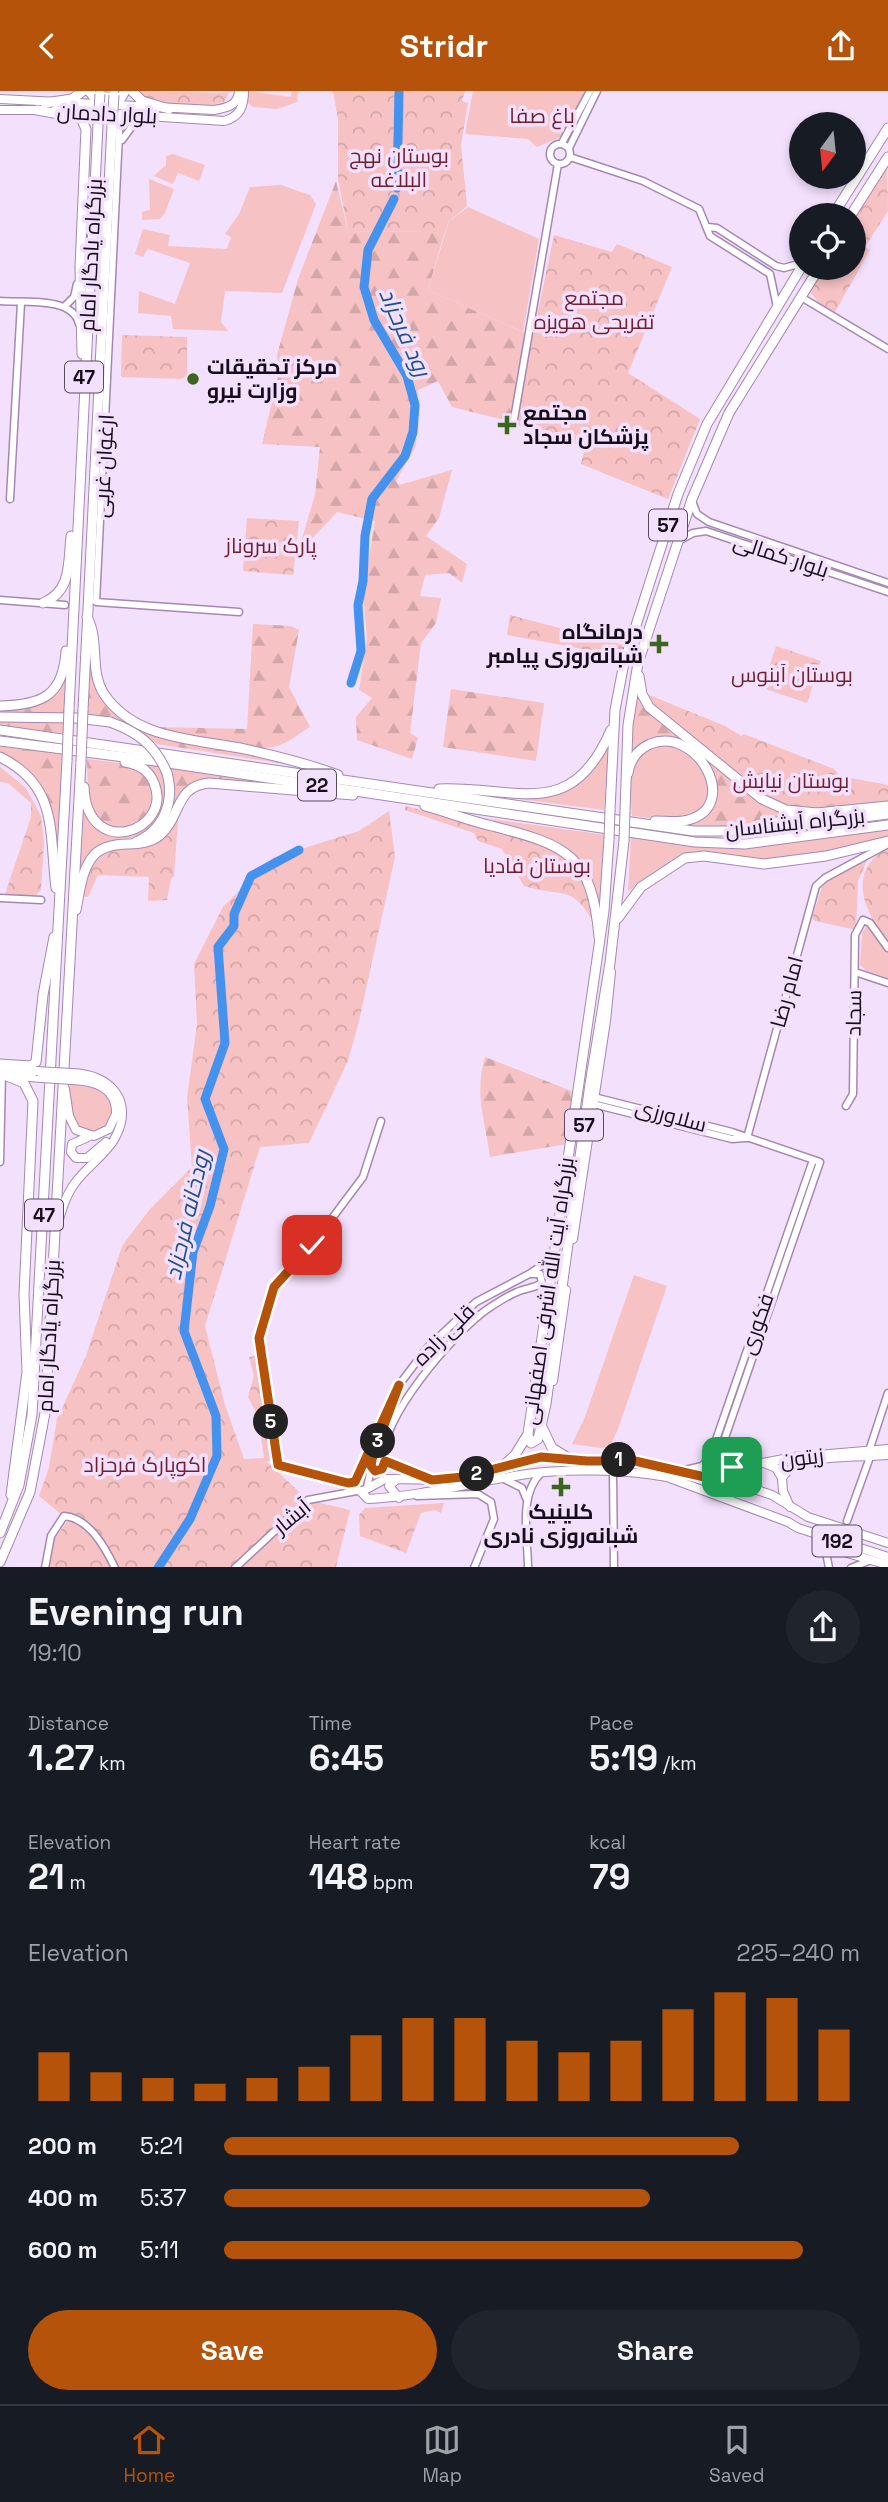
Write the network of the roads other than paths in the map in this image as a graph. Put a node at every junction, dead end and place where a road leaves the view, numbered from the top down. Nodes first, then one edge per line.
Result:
1 (83, 91) edge
2 (89, 91) edge
3 (125, 91) edge
4 (132, 91) edge
5 (241, 91) edge
6 (590, 91) edge
7 (597, 91) edge
8 (100, 93) edge
9 (114, 93) edge
10 (0, 99) edge
11 (41, 106) junction
12 (0, 110) edge
13 (214, 110) junction
14 (169, 113) junction
15 (120, 114) junction
16 (214, 120) junction
17 (888, 128) edge
18 (562, 143) junction
19 (120, 145) junction
20 (569, 148) junction
21 (570, 157) junction
22 (888, 159) edge
23 (558, 164) junction
24 (841, 203) edge
25 (859, 203) edge
26 (708, 227) junction
27 (776, 266) junction
28 (80, 267) junction
29 (789, 267) edge
30 (770, 274) junction
31 (793, 280) edge
32 (812, 280) edge
33 (801, 297) junction
34 (0, 301) edge
35 (21, 303) junction
36 (65, 306) junction
37 (777, 307) junction
38 (79, 334) junction
39 (888, 349) edge
40 (83, 370) junction
41 (513, 425) dead end
42 (10, 499) dead end
43 (692, 499) junction
44 (77, 507) junction
45 (701, 519) junction
46 (699, 532) junction
47 (677, 544) junction
48 (888, 583) edge
49 (888, 592) edge
50 (0, 600) edge
51 (43, 603) junction
52 (65, 605) dead end
53 (239, 612) dead end
54 (73, 615) junction
55 (86, 615) junction
56 (638, 663) junction
57 (0, 706) edge
58 (0, 717) edge
59 (614, 722) junction
60 (0, 730) edge
61 (0, 741) edge
62 (100, 754) junction
63 (0, 757) edge
64 (81, 762) junction
65 (356, 781) junction
66 (416, 790) junction
67 (381, 794) junction
68 (625, 797) junction
69 (888, 806) edge
70 (817, 813) junction
71 (888, 814) edge
72 (622, 816) junction
73 (888, 825) edge
74 (718, 833) junction
75 (888, 842) edge
76 (131, 844) junction
77 (846, 851) junction
78 (851, 864) junction
79 (0, 898) edge
80 (41, 900) dead end
81 (59, 913) junction
82 (615, 922) junction
83 (71, 937) junction
84 (599, 937) junction
85 (888, 948) edge
86 (610, 963) junction
87 (855, 972) junction
88 (888, 983) edge
89 (1, 1070) edge
90 (69, 1079) junction
91 (594, 1100) junction
92 (846, 1106) dead end
93 (381, 1121) dead end
94 (118, 1128) junction
95 (94, 1136) junction
96 (747, 1138) junction
97 (0, 1161) edge
98 (817, 1161) junction
99 (55, 1237) junction
100 (553, 1258) junction
101 (529, 1274) junction
102 (529, 1288) junction
103 (545, 1311) junction
104 (399, 1385) junction
105 (888, 1393) edge
106 (546, 1404) junction
107 (541, 1425) junction
108 (528, 1436) junction
109 (888, 1449) edge
110 (870, 1454) junction
111 (888, 1455) edge
112 (570, 1459) junction
113 (718, 1459) junction
114 (385, 1461) junction
115 (763, 1463) junction
116 (371, 1466) junction
117 (503, 1466) junction
118 (683, 1470) junction
119 (542, 1472) junction
120 (613, 1472) junction
121 (782, 1478) junction
122 (397, 1479) junction
123 (503, 1479) junction
124 (432, 1480) junction
125 (722, 1481) junction
126 (364, 1488) junction
127 (762, 1492) junction
128 (415, 1496) junction
129 (399, 1498) junction
130 (527, 1500) junction
131 (790, 1507) junction
132 (754, 1509) junction
133 (9, 1512) junction
134 (847, 1521) dead end
135 (788, 1522) junction
136 (0, 1533) edge
137 (812, 1533) junction
138 (824, 1542) junction
139 (888, 1543) edge
140 (888, 1557) edge
141 (871, 1560) junction
142 (0, 1562) edge
143 (888, 1565) edge
144 (46, 1567) edge
145 (115, 1567) edge
146 (235, 1567) edge
147 (474, 1567) edge
148 (528, 1567) edge
149 (614, 1567) edge
150 (829, 1567) edge
151 (851, 1567) edge

1 - 11 highway
2 - 3 highway
4 - 14 highway
5 - 13 main road
5 - 16 main road
6 - 18 street
7 - 20 street
8 - 40 highway, بزرگراه یادگار امام / 47, bridge
9 - 55 highway, بزرگراه یادگار امام / 47, bridge
10 - 11 main road, بلوار دادمان
11 - 12 main road, بلوار دادمان
11 - 14 main road, بلوار دادمان
11 - 15 main road, بلوار دادمان
11 - 28 highway
13 - 14 main road, بلوار دادمان
13 - 16 main road
14 - 15 main road, بلوار دادمان
14 - 16 main road, بلوار دادمان
14 - 19 street
15 - 19 street, ارغوان غربی
17 - 24 highway
18 - 20 street
18 - 23 street
19 - 53 street, ارغوان غربی
20 - 21 street
21 - 23 street
21 - 26 street
22 - 25 highway
23 - 41 street
26 - 27 street
26 - 30 street
27 - 29 street
27 - 30 street
28 - 36 street
28 - 38 highway
30 - 37 street
31 - 37 highway, بزرگراه آیت الله اشرفی اصفهانی / 57
32 - 33 highway, بزرگراه آیت الله اشرفی اصفهانی / 57
33 - 39 street
33 - 43 highway, بزرگراه آیت الله اشرفی اصفهانی / 57
34 - 35 street
35 - 36 street
35 - 42 street
36 - 38 street
37 - 59 highway, بزرگراه آیت الله اشرفی اصفهانی / 57
38 - 40 highway
40 - 44 highway, بزرگراه یادگار امام / 47
43 - 45 street
43 - 47 highway, بزرگراه آیت الله اشرفی اصفهانی / 57
44 - 51 highway
44 - 54 highway, بزرگراه یادگار امام / 47
45 - 46 street
45 - 48 street, بلوار کمالی
46 - 47 street
46 - 49 street, بلوار کمالی
47 - 56 highway, بزرگراه آیت الله اشرفی اصفهانی / 57
50 - 51 street
51 - 52 street
54 - 57 highway
54 - 81 highway, بزرگراه یادگار امام / 47, bridge
55 - 64 highway, بزرگراه یادگار امام / 47, bridge
55 - 65 highway
56 - 68 highway, بزرگراه آیت الله اشرفی اصفهانی / 57
56 - 70 highway
58 - 76 highway, bridge
59 - 66 highway
59 - 84 highway, بزرگراه آیت الله اشرفی اصفهانی / 57, bridge
60 - 65 highway, 22
61 - 62 highway, 22
62 - 64 highway
62 - 67 highway, 22
63 - 81 highway
64 - 83 highway, بزرگراه یادگار امام / 47
65 - 66 highway, 22
66 - 72 highway, 22
67 - 73 highway, بزرگراه آبشناسان / 22
67 - 76 highway
67 - 84 highway
68 - 72 highway, بزرگراه آیت الله اشرفی اصفهانی / 57
68 - 72 highway
69 - 70 highway
70 - 74 highway
71 - 74 highway, بزرگراه آبشناسان / 22
72 - 74 highway, بزرگراه آبشناسان / 22
72 - 82 highway, بزرگراه آیت الله اشرفی اصفهانی / 57, bridge
75 - 77 highway
75 - 78 street, امام رضا
76 - 83 highway
77 - 78 street
77 - 82 highway
78 - 96 street, امام رضا
79 - 80 street
81 - 89 highway
81 - 133 highway, بزرگراه یادگار امام / 47
82 - 86 highway, بزرگراه آیت الله اشرفی اصفهانی / 57
83 - 90 highway, بزرگراه یادگار امام / 47
84 - 100 highway, بزرگراه آیت الله اشرفی اصفهانی / 57
85 - 87 street, سجاد
86 - 91 main road
86 - 106 highway, بزرگراه آیت الله اشرفی اصفهانی / 57
87 - 88 street
87 - 92 street, سجاد
89 - 90 main road, bridge
89 - 97 street
89 - 133 highway
90 - 94 main road
90 - 95 main road
90 - 95 main road
90 - 99 highway, بزرگراه یادگار امام / 47
91 - 96 street, سلاورزی
91 - 106 main road
93 - 104 street, قلی زاده
94 - 95 main road
94 - 99 main road
96 - 98 street, سلاورزی
98 - 113 street, فکوری
98 - 118 street, فکوری
99 - 142 highway, بزرگراه یادگار امام / 47
100 - 101 street, قلی زاده
100 - 103 highway, بزرگراه آیت الله اشرفی اصفهانی / 57
101 - 102 street
101 - 104 street, قلی زاده
102 - 103 street
102 - 114 street, قلی زاده
103 - 108 highway, بزرگراه آیت الله اشرفی اصفهانی / 57
104 - 116 street
105 - 110 street
106 - 107 highway, بزرگراه آیت الله اشرفی اصفهانی / 57
107 - 108 highway
107 - 112 highway
108 - 117 highway
109 - 110 main road, زیتون
110 - 111 main road, زیتون
110 - 115 main road, زیتون
110 - 121 main road, زیتون
110 - 134 street
112 - 117 main road, 192
112 - 118 main road, 192
113 - 115 main road, زیتون
113 - 125 street, فکوری
114 - 116 street
114 - 124 street
115 - 121 main road
116 - 126 street
117 - 124 main road, 192
118 - 125 main road, 192
119 - 120 main road, 192
119 - 123 main road, 192
119 - 130 street
120 - 132 main road, 192
120 - 149 street
121 - 131 main road, زیتون
122 - 124 main road, 192
122 - 126 main road, 192
122 - 129 main road
123 - 128 main road, 192
123 - 130 street
125 - 127 main road, 192
126 - 129 main road, 192
126 - 146 street, آبشار
127 - 131 main road, 192
127 - 132 main road
128 - 129 main road, 192
128 - 147 street
130 - 148 street
131 - 135 main road
131 - 139 main road, 192
132 - 135 main road, 192
133 - 136 highway, بزرگراه یادگار امام / 47
135 - 137 main road, 192
137 - 138 main road
137 - 140 main road, 192
138 - 141 main road
138 - 150 street
141 - 143 main road
141 - 151 street
144 - 145 street

